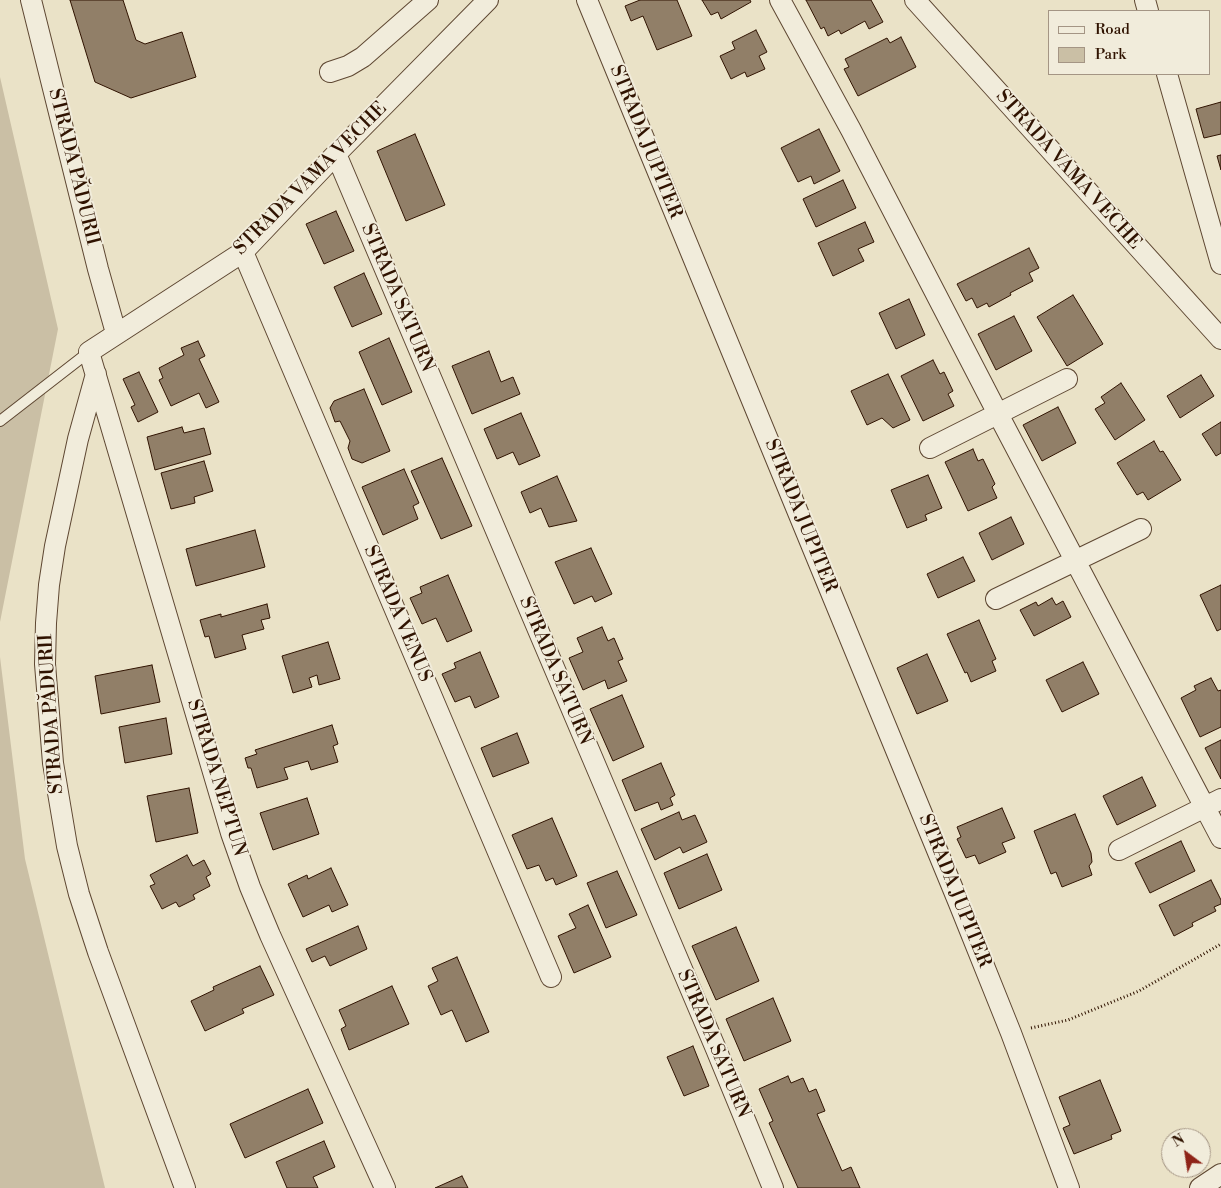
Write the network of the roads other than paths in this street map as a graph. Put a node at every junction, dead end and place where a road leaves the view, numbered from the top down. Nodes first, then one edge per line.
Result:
1 (31, 0) edge
2 (428, 0) edge
3 (488, 0) edge
4 (587, 0) edge
5 (780, 0) edge
6 (915, 0) edge
7 (330, 72) dead end
8 (1167, 75) edge
9 (336, 154) junction
10 (243, 252) junction
11 (1221, 264) edge
12 (116, 333) junction
13 (1221, 339) edge
14 (89, 352) junction
15 (96, 374) junction
16 (1067, 379) dead end
17 (998, 414) junction
18 (0, 421) edge
19 (930, 448) dead end
20 (1141, 529) dead end
21 (1075, 560) junction
22 (996, 599) dead end
23 (1213, 803) edge
24 (1221, 838) edge
25 (1119, 850) dead end
26 (551, 977) dead end
27 (1221, 1174) edge
28 (185, 1188) edge
29 (384, 1188) edge
30 (773, 1188) edge
31 (1068, 1188) edge
32 (1200, 1188) edge

1 - 12 street, STRADA PĂDURII
2 - 7 street
3 - 9 street, STRADA VAMA VECHE
4 - 31 street, STRADA JUPITER
5 - 17 street
6 - 13 street, STRADA VAMA VECHE
8 - 11 street
9 - 10 street, STRADA VAMA VECHE
9 - 30 street, STRADA SATURN
10 - 12 street, STRADA VAMA VECHE
10 - 26 street, STRADA VENUS
12 - 14 street, STRADA VAMA VECHE
14 - 15 street, STRADA NEPTUN
14 - 18 lane
15 - 28 street, STRADA PĂDURII
15 - 29 street, STRADA NEPTUN
16 - 17 street
17 - 19 street
17 - 21 street
20 - 21 street
21 - 22 street
21 - 23 street
23 - 24 street
23 - 25 street
27 - 32 street

